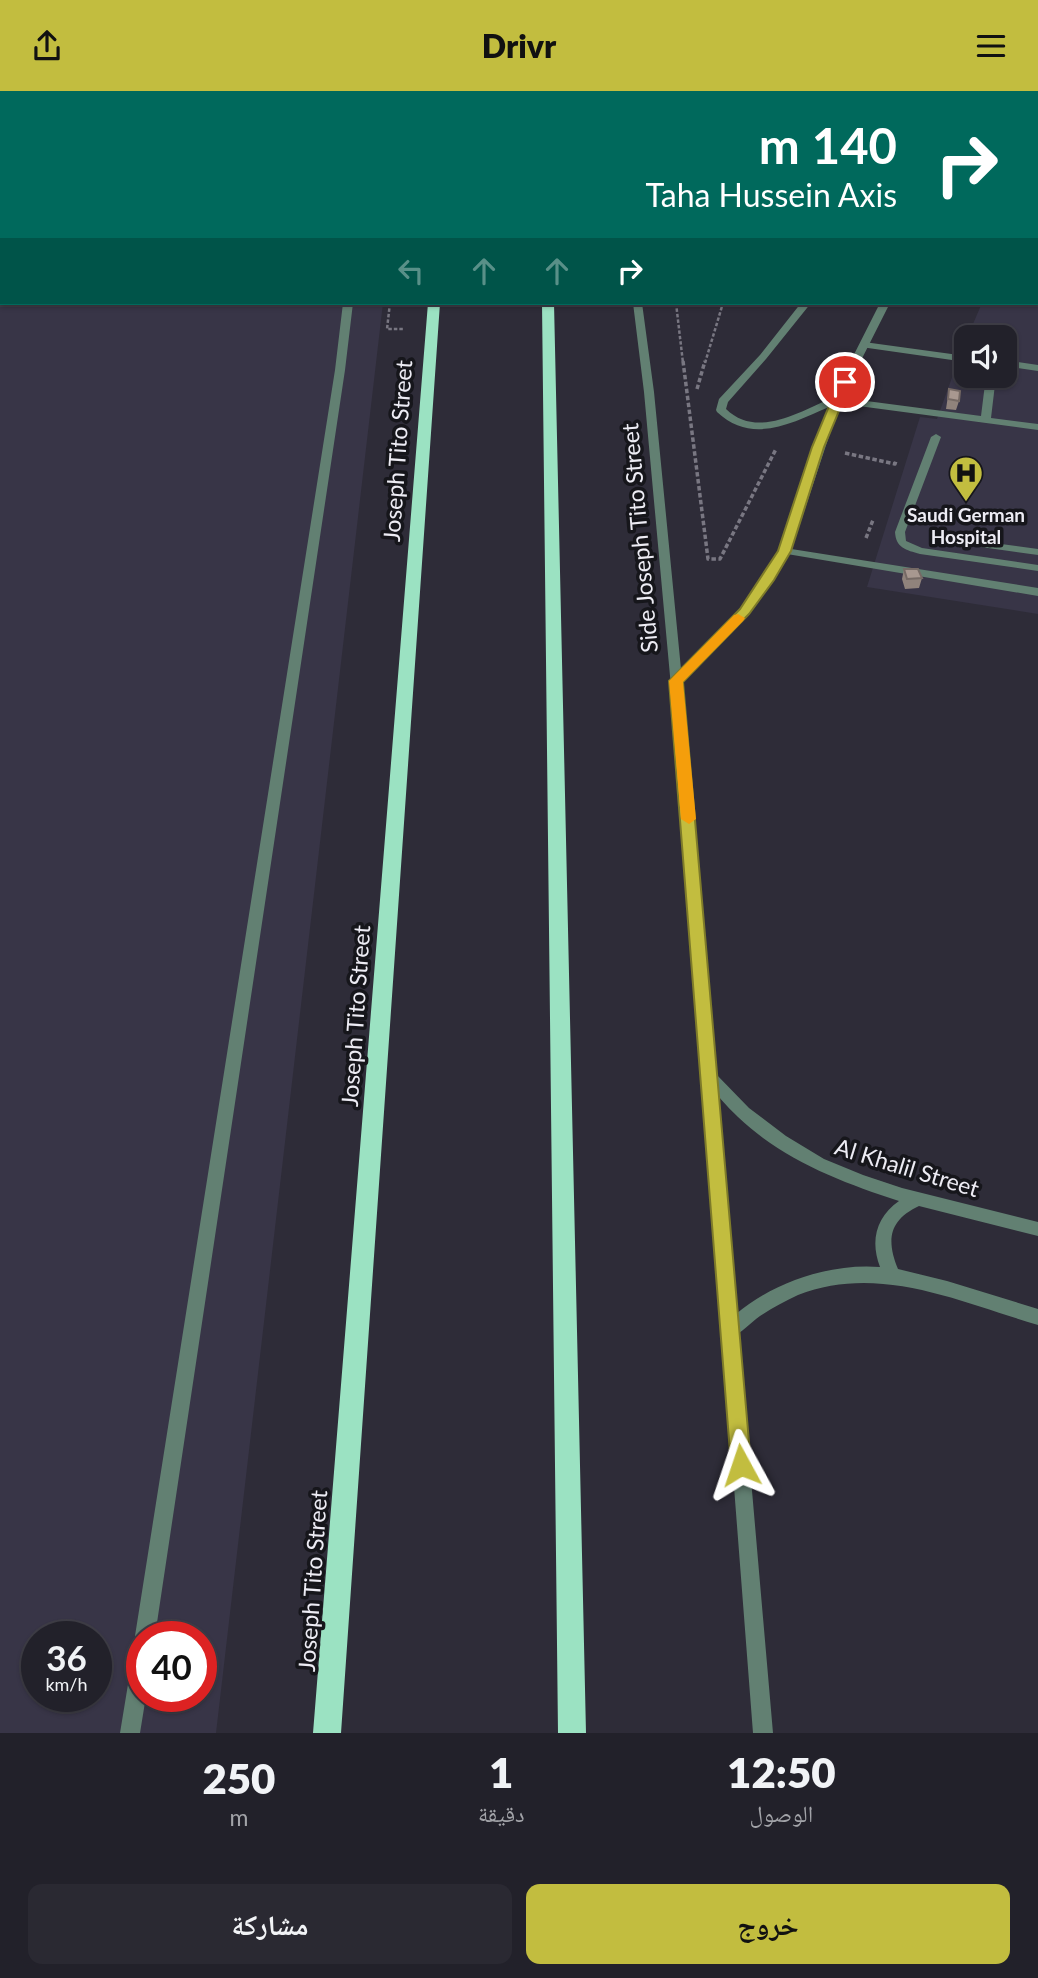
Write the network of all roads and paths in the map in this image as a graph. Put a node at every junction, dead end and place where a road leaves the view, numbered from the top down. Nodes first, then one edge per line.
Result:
1 (348, 305) edge
2 (390, 305) edge
3 (434, 305) edge
4 (548, 305) edge
5 (637, 305) edge
6 (676, 305) edge
7 (722, 305) edge
8 (804, 305) edge
9 (885, 305) edge
10 (387, 329) dead end
11 (864, 345) junction
12 (954, 357) edge
13 (1017, 365) edge
14 (1038, 368) edge
15 (990, 388) edge
16 (694, 398) dead end
17 (836, 400) junction
18 (986, 420) junction
19 (1038, 428) edge
20 (936, 437) dead end
21 (782, 439) dead end
22 (971, 543) dead end
23 (785, 551) junction
24 (1038, 552) edge
25 (1038, 568) edge
26 (1038, 591) edge
27 (676, 681) junction
28 (709, 1077) junction
29 (921, 1198) junction
30 (1038, 1229) edge
31 (892, 1275) junction
32 (1038, 1317) edge
33 (730, 1331) junction
34 (147, 1621) edge
35 (134, 1712) edge
36 (131, 1733) edge
37 (327, 1733) edge
38 (572, 1733) edge
39 (763, 1733) edge

1 - 34 street
2 - 10 path
3 - 37 highway, Joseph Tito Street
4 - 38 highway
5 - 27 street, Side Joseph Tito Street
6 - 21 path
7 - 16 path
8 - 17 street
9 - 11 street
11 - 12 street
11 - 17 street
13 - 14 street
15 - 18 street
17 - 18 street
17 - 23 street
18 - 19 street
20 - 25 street
22 - 24 street
23 - 26 street
23 - 27 street
27 - 28 street, Side Joseph Tito Street
28 - 29 street, Al Khalil Street
28 - 33 street, Side Joseph Tito Street
29 - 30 street, Al Khalil Street
29 - 31 street
31 - 32 street
31 - 33 street
33 - 39 street, Side Joseph Tito Street
35 - 36 street

